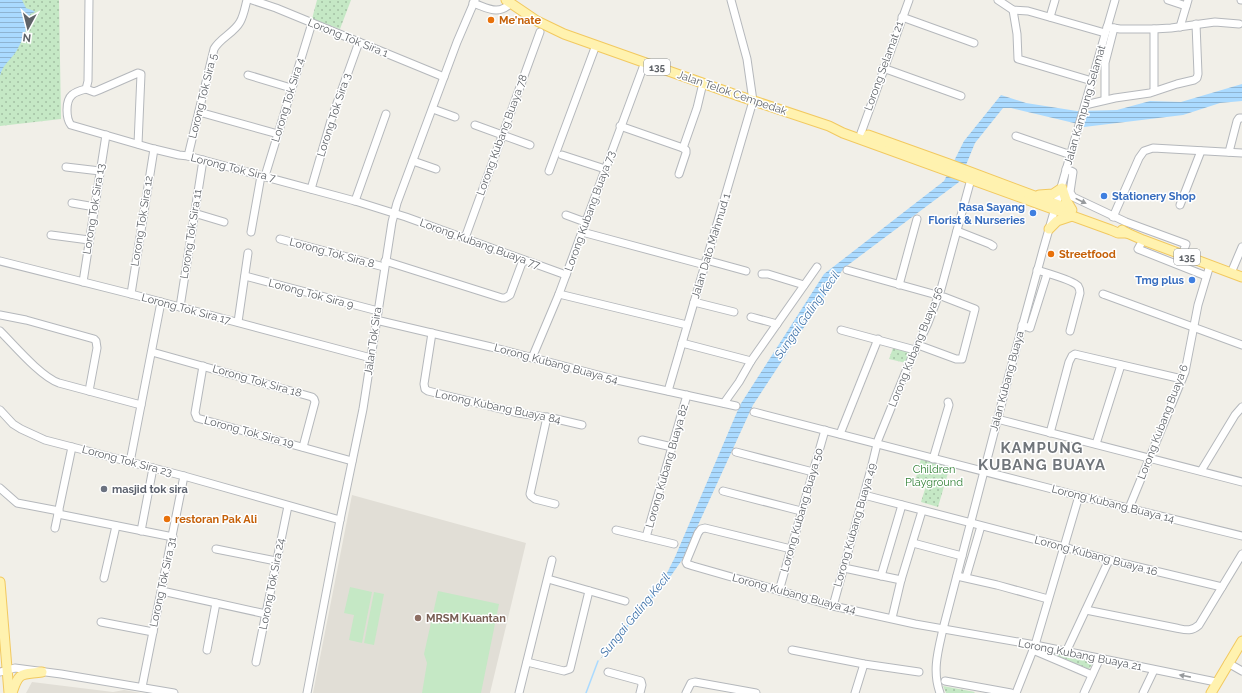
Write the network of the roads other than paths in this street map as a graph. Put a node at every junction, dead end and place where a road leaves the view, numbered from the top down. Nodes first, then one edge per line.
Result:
1 (89, 0) edge
2 (246, 0) edge
3 (252, 0) edge
4 (731, 0) edge
5 (908, 0) edge
6 (998, 0) edge
7 (1055, 0) edge
8 (1115, 0) edge
9 (1168, 0) edge
10 (474, 2) edge
11 (508, 2) edge
12 (1187, 3) edge
13 (1013, 10) junction
14 (902, 17) junction
15 (1050, 17) junction
16 (312, 23) junction
17 (1196, 24) junction
18 (1239, 24) dead end
19 (1180, 27) junction
20 (1109, 29) junction
21 (1154, 29) junction
22 (540, 32) dead end
23 (358, 42) junction
24 (974, 43) dead end
25 (596, 45) junction
26 (645, 62) junction
27 (884, 68) junction
28 (248, 75) dead end
29 (444, 77) junction
30 (1092, 80) junction
31 (703, 83) junction
32 (291, 88) junction
33 (86, 89) junction
34 (1154, 91) junction
35 (962, 96) dead end
36 (1105, 99) junction
37 (754, 101) junction
38 (1085, 108) junction
39 (433, 109) junction
40 (199, 112) junction
41 (386, 114) dead end
42 (455, 117) dead end
43 (1242, 118) edge
44 (475, 125) dead end
45 (620, 126) junction
46 (829, 126) junction
47 (861, 133) junction
48 (278, 134) junction
49 (502, 135) junction
50 (106, 136) junction
51 (1016, 136) dead end
52 (138, 144) junction
53 (530, 145) dead end
54 (683, 148) junction
55 (154, 149) junction
56 (1201, 151) junction
57 (1230, 152) junction
58 (1242, 153) edge
59 (562, 155) dead end
60 (1071, 155) junction
61 (188, 156) junction
62 (203, 160) junction
63 (414, 160) junction
64 (66, 167) dead end
65 (948, 167) junction
66 (436, 169) dead end
67 (605, 169) junction
68 (549, 171) dead end
69 (1070, 171) junction
70 (100, 172) junction
71 (679, 174) dead end
72 (967, 175) junction
73 (263, 176) junction
74 (1062, 188) junction
75 (311, 189) junction
76 (1032, 195) junction
77 (355, 202) junction
78 (72, 203) dead end
79 (95, 206) junction
80 (1180, 206) dead end
81 (1056, 207) junction
82 (194, 213) junction
83 (394, 213) junction
84 (1072, 213) junction
85 (566, 215) dead end
86 (1113, 217) junction
87 (917, 220) dead end
88 (224, 222) dead end
89 (585, 222) junction
90 (1049, 229) junction
91 (957, 231) junction
92 (252, 232) dead end
93 (582, 232) junction
94 (51, 235) dead end
95 (465, 238) junction
96 (280, 239) dead end
97 (89, 240) junction
98 (1143, 240) junction
99 (993, 246) dead end
100 (1242, 247) edge
101 (248, 252) dead end
102 (1182, 255) junction
103 (523, 260) junction
104 (0, 261) edge
105 (705, 263) junction
106 (385, 264) junction
107 (1210, 265) junction
108 (817, 267) dead end
109 (847, 270) dead end
110 (1038, 270) junction
111 (746, 271) dead end
112 (1231, 273) junction
113 (762, 274) dead end
114 (1047, 274) junction
115 (566, 275) junction
116 (245, 276) junction
117 (1206, 276) junction
118 (1242, 277) edge
119 (83, 282) junction
120 (804, 285) junction
121 (899, 285) junction
122 (131, 294) junction
123 (559, 294) junction
124 (1103, 294) dead end
125 (938, 296) junction
126 (160, 302) junction
127 (694, 302) junction
128 (180, 307) junction
129 (378, 311) junction
130 (734, 312) dead end
131 (0, 315) edge
132 (751, 317) dead end
133 (376, 320) junction
134 (238, 322) junction
135 (777, 324) junction
136 (687, 325) junction
137 (1022, 325) junction
138 (1194, 328) junction
139 (841, 330) dead end
140 (0, 331) edge
141 (1070, 331) dead end
142 (432, 333) junction
143 (878, 339) junction
144 (682, 343) junction
145 (1242, 345) edge
146 (916, 347) junction
147 (152, 352) junction
148 (371, 358) junction
149 (532, 358) junction
150 (751, 360) junction
151 (1120, 365) junction
152 (204, 366) junction
153 (1182, 379) junction
154 (668, 391) junction
155 (89, 392) junction
156 (687, 395) junction
157 (948, 402) dead end
158 (724, 403) junction
159 (141, 405) junction
160 (736, 406) dead end
161 (1242, 407) edge
162 (0, 410) edge
163 (754, 412) dead end
164 (547, 417) junction
165 (997, 419) junction
166 (582, 425) dead end
167 (825, 430) junction
168 (1050, 433) junction
169 (840, 434) junction
170 (642, 440) dead end
171 (877, 444) junction
172 (1096, 444) junction
173 (72, 447) junction
174 (303, 447) junction
175 (672, 447) junction
176 (736, 452) dead end
177 (1150, 458) junction
178 (933, 459) junction
179 (352, 461) junction
180 (130, 462) junction
181 (153, 468) junction
182 (1201, 471) junction
183 (813, 472) junction
184 (984, 472) junction
185 (184, 476) junction
186 (1242, 482) edge
187 (0, 488) edge
188 (724, 491) dead end
189 (864, 495) junction
190 (1079, 496) junction
191 (555, 504) dead end
192 (902, 505) junction
193 (288, 506) junction
194 (1129, 508) junction
195 (802, 511) junction
196 (922, 511) junction
197 (58, 512) junction
198 (340, 520) junction
199 (970, 523) junction
200 (116, 526) junction
201 (981, 526) junction
202 (55, 528) dead end
203 (616, 530) dead end
204 (141, 531) junction
205 (1242, 536) edge
206 (172, 537) junction
207 (646, 537) junction
208 (913, 543) junction
209 (674, 544) dead end
210 (1064, 547) junction
211 (216, 549) dead end
212 (791, 549) junction
213 (1242, 554) edge
214 (962, 556) junction
215 (552, 560) dead end
216 (1108, 560) junction
217 (276, 561) junction
218 (844, 568) junction
219 (881, 576) junction
220 (957, 576) junction
221 (966, 577) junction
222 (104, 578) dead end
223 (548, 579) junction
224 (901, 580) junction
225 (0, 582) edge
226 (1222, 586) junction
227 (162, 591) junction
228 (590, 591) junction
229 (779, 591) junction
230 (1048, 599) junction
231 (624, 601) dead end
232 (216, 603) junction
233 (833, 606) junction
234 (1086, 610) junction
235 (266, 614) junction
236 (892, 618) junction
237 (101, 622) dead end
238 (943, 629) junction
239 (153, 632) junction
240 (1242, 641) edge
241 (1034, 648) junction
242 (207, 650) dead end
243 (792, 650) dead end
244 (1066, 652) junction
245 (1100, 658) junction
246 (256, 662) dead end
247 (526, 662) junction
248 (1228, 663) junction
249 (864, 664) junction
250 (3, 670) edge
251 (1154, 670) junction
252 (1242, 671) edge
253 (42, 672) junction
254 (608, 672) dead end
255 (919, 672) dead end
256 (1092, 675) junction
257 (945, 681) dead end
258 (1216, 682) junction
259 (142, 687) junction
260 (981, 690) edge
261 (9, 693) edge
262 (12, 693) edge
263 (174, 693) edge
264 (307, 693) edge
265 (519, 693) edge
266 (640, 693) edge
267 (686, 693) edge
268 (756, 693) edge
269 (855, 693) edge
270 (940, 693) edge
271 (1011, 693) edge
272 (1016, 693) edge
273 (1084, 693) edge
274 (1143, 693) edge
275 (1211, 693) edge

1 - 33 street
2 - 40 street, Lorong Tok Sira 5
3 - 16 street, Lorong Tok Sira 1
4 - 37 street
5 - 14 street, Lorong Selamat 21
6 - 13 street
7 - 15 street
8 - 20 street, Jalan Kampung Selamat
9 - 12 street
10 - 11 street
10 - 29 street, Jalan Tok Sira
11 - 25 main road, Jalan Telok Cempedak / 135
12 - 19 street
13 - 15 street
13 - 30 street
14 - 24 street
14 - 27 street, Lorong Selamat 21
15 - 20 street
16 - 23 street, Lorong Tok Sira 1
16 - 32 street, Lorong Tok Sira 4
17 - 18 street
17 - 19 street
17 - 34 street
19 - 21 street
20 - 21 street
20 - 30 street, Jalan Kampung Selamat
20 - 36 street
21 - 34 street
22 - 49 street, Lorong Kubang Buaya 78
23 - 29 street, Lorong Tok Sira 1
23 - 75 street, Lorong Tok Sira 3
25 - 26 main road, Jalan Telok Cempedak / 135
25 - 68 street
26 - 31 main road, Jalan Telok Cempedak / 135
26 - 45 street, Lorong Kubang Buaya 73
27 - 35 street
27 - 47 street, Lorong Selamat 21
28 - 32 street
29 - 39 street, Jalan Tok Sira
30 - 38 street, Jalan Kampung Selamat
31 - 37 main road, Jalan Telok Cempedak / 135
31 - 54 street
32 - 48 street, Lorong Tok Sira 4
33 - 50 street, Lorong Tok Sira 7
33 - 52 street
34 - 36 street
36 - 38 street
37 - 46 main road, Jalan Telok Cempedak / 135
37 - 105 street, Jalan Dato Mahmud 1
38 - 60 street, Jalan Kampung Selamat
39 - 42 street
39 - 63 street, Jalan Tok Sira
40 - 48 street
40 - 61 street, Lorong Tok Sira 5
41 - 77 street
43 - 57 street
44 - 49 street
45 - 54 street
45 - 67 street, Lorong Kubang Buaya 73
46 - 47 main road, Jalan Telok Cempedak / 135
46 - 65 main road, Jalan Telok Cempedak / 135
47 - 65 main road, Jalan Telok Cempedak / 135
48 - 73 street, Lorong Tok Sira 4
49 - 53 street
49 - 95 street, Lorong Kubang Buaya 78
50 - 52 street, Lorong Tok Sira 7
50 - 70 street, Lorong Tok Sira 13
51 - 60 street
52 - 55 street, Lorong Tok Sira 7
54 - 71 street
55 - 61 street, Lorong Tok Sira 7
55 - 122 street, Lorong Tok Sira 12
56 - 57 street
56 - 80 street
56 - 86 street
57 - 58 street
59 - 67 street
60 - 69 street, Jalan Kampung Selamat
61 - 62 street, Lorong Tok Sira 7
62 - 73 street, Lorong Tok Sira 7
62 - 82 street, Lorong Tok Sira 11
63 - 66 street
63 - 83 street, Jalan Tok Sira
64 - 70 street
65 - 72 main road, Jalan Telok Cempedak / 135
67 - 89 street, Lorong Kubang Buaya 73
69 - 74 street, Jalan Kampung Selamat
69 -> 86 street
70 - 79 street, Lorong Tok Sira 13
72 - 76 main road, Jalan Telok Cempedak / 135
72 - 81 main road, Jalan Telok Cempedak / 135
72 - 91 street, Lorong Kubang Buaya 56
73 - 75 street, Lorong Tok Sira 7
73 - 92 street, Lorong Tok Sira 4
74 - 76 main road
74 - 81 street, Jalan Kampung Selamat
74 - 84 main road
75 - 77 street, Lorong Tok Sira 7
76 - 81 main road, Jalan Telok Cempedak / 135
77 - 83 street, Lorong Tok Sira 7
78 - 79 street
79 - 97 street, Lorong Tok Sira 13
81 - 84 main road, 135
81 - 90 street, Jalan Kubang Buaya
82 - 88 street
82 - 128 street, Lorong Tok Sira 11
83 - 95 street, Lorong Kubang Buaya 77
83 - 106 street, Jalan Tok Sira
84 - 90 main road
84 - 98 main road, 135
85 - 89 street
86 - 102 street
87 - 121 street
89 - 93 street, Lorong Kubang Buaya 73
90 - 110 street, Jalan Kubang Buaya
91 - 99 street
91 - 125 street, Lorong Kubang Buaya 56
93 - 105 street
93 - 115 street, Lorong Kubang Buaya 73
94 - 97 street
95 - 103 street, Lorong Kubang Buaya 77
96 - 106 street, Lorong Tok Sira 8
97 - 119 street, Lorong Tok Sira 13
98 - 102 main road, 135
98 - 117 street
100 - 112 street
101 - 116 street
102 - 107 main road, 135
103 - 106 street, Lorong Tok Sira 8
103 - 115 street, Lorong Kubang Buaya 77
104 - 119 street, Lorong Tok Sira 17
105 - 111 street
105 - 127 street, Jalan Dato Mahmud 1
106 - 129 street, Jalan Tok Sira
107 - 112 main road, 135
107 - 117 street, Lorong Kubang Buaya 6
108 - 120 street
109 - 121 street
110 - 114 street
110 - 137 street, Jalan Kubang Buaya
112 - 118 main road, 135
113 - 120 street
114 - 137 street
114 - 141 street
115 - 123 street, Lorong Kubang Buaya 73
116 - 129 street, Lorong Tok Sira 9
116 - 134 street
117 - 138 street, Lorong Kubang Buaya 6
119 - 122 street, Lorong Tok Sira 17
120 - 135 street
121 - 125 street
122 - 126 street, Lorong Tok Sira 17
123 - 136 street
123 - 149 street, Lorong Kubang Buaya 73
124 - 138 street
125 - 146 street, Lorong Kubang Buaya 56
125 - 146 street
126 - 128 street, Lorong Tok Sira 17
126 - 147 street
127 - 130 street
127 - 136 street, Jalan Dato Mahmud 1
128 - 134 street, Lorong Tok Sira 17
129 - 133 street, Jalan Tok Sira
131 - 155 street
132 - 135 street
133 - 142 street, Lorong Kubang Buaya 54
133 - 148 street, Jalan Tok Sira
134 - 148 street, Lorong Tok Sira 17
135 - 150 street
136 - 144 street, Jalan Dato Mahmud 1
137 - 165 street, Jalan Kubang Buaya
138 - 145 street
138 - 153 street, Lorong Kubang Buaya 6
139 - 143 street
140 - 155 street
142 - 149 street, Lorong Kubang Buaya 54
142 - 164 street, Lorong Kubang Buaya 84
143 - 146 street
143 - 169 street
144 - 150 street
144 - 154 street, Jalan Dato Mahmud 1
146 - 171 street, Lorong Kubang Buaya 56
147 - 152 street, Lorong Tok Sira 18
147 - 159 street
148 - 179 street, Jalan Tok Sira
149 - 154 street, Lorong Kubang Buaya 54
150 - 158 street
151 - 153 street
151 - 168 street
151 - 172 street
152 - 174 street, Lorong Tok Sira 19
152 - 174 street, Lorong Tok Sira 18
153 - 177 street, Lorong Kubang Buaya 6
154 - 156 street, Lorong Kubang Buaya 54
155 - 159 street
156 - 158 street, Lorong Kubang Buaya 54
156 - 175 street, Lorong Kubang Buaya 82
157 - 178 street
158 - 160 street, Lorong Kubang Buaya 54
159 - 180 street
161 - 182 street
162 - 173 street, Lorong Tok Sira 23
163 - 167 street
164 - 166 street, Lorong Kubang Buaya 84
164 - 191 street
165 - 168 street
165 - 184 street, Jalan Kubang Buaya
167 - 169 street
167 - 183 street, Lorong Kubang Buaya 50
168 - 172 street
169 - 171 street
170 - 175 street
171 - 178 street
171 - 189 street, Lorong Kubang Buaya 49
172 - 177 street
173 - 180 street, Lorong Tok Sira 23
173 - 197 street
174 - 179 street, Lorong Tok Sira 19
175 - 207 street, Lorong Kubang Buaya 82
176 - 183 street
177 - 182 street
177 - 194 street, Lorong Kubang Buaya 6
178 - 184 street
179 - 198 street, Jalan Tok Sira
180 - 181 street, Lorong Tok Sira 23
181 - 185 street, Lorong Tok Sira 23
181 - 204 street
182 - 186 street
183 - 195 street, Lorong Kubang Buaya 50
184 - 190 street, Lorong Kubang Buaya 14
184 - 199 street, Jalan Kubang Buaya
185 - 193 street, Lorong Tok Sira 23
185 - 206 street, Lorong Tok Sira 31
187 - 197 street
188 - 195 street
189 - 192 street, Lorong Kubang Buaya 16
189 - 218 street, Lorong Kubang Buaya 49
190 - 194 street, Lorong Kubang Buaya 14
190 - 210 street
192 - 196 street, Lorong Kubang Buaya 16
192 - 219 street
193 - 198 street, Lorong Tok Sira 23
193 - 217 street, Lorong Tok Sira 24
194 - 205 street, Lorong Kubang Buaya 14
195 - 212 street, Lorong Kubang Buaya 50
196 - 199 street, Lorong Kubang Buaya 16
196 - 208 street
197 - 200 street
197 - 202 street
198 - 264 street, Jalan Tok Sira
199 - 201 street, Lorong Kubang Buaya 16
199 - 214 street, Jalan Kubang Buaya
200 - 204 street
200 - 222 street
201 - 210 street, Lorong Kubang Buaya 16
201 - 221 street
203 - 207 street
204 - 206 street
206 - 227 street, Lorong Tok Sira 31
207 - 209 street
208 - 214 street
208 - 224 street
210 - 216 street, Lorong Kubang Buaya 16
210 - 230 street
211 - 217 street
212 - 229 street, Lorong Kubang Buaya 50
212 - 229 street, Lorong Kubang Buaya 44
213 - 226 street
214 - 220 street, Jalan Kubang Buaya
215 - 223 street
216 - 226 street, Lorong Kubang Buaya 16
216 - 234 street
217 - 235 street, Lorong Tok Sira 24
218 - 219 street
218 - 233 street, Lorong Kubang Buaya 49
219 - 224 street
220 - 221 street
220 - 238 street, Jalan Kubang Buaya
221 - 230 street
223 - 228 street
223 - 247 street
224 - 236 street
225 - 250 main road
226 - 234 street
227 - 232 street
227 - 239 street, Lorong Tok Sira 31
228 - 231 street
228 - 247 street
229 - 233 street, Lorong Kubang Buaya 44
230 - 241 street
232 - 235 street
232 - 242 street
233 - 236 street, Lorong Kubang Buaya 44
234 - 244 street
235 - 246 street, Lorong Tok Sira 24
236 - 238 street, Lorong Kubang Buaya 44
237 - 239 street
238 - 241 street, Lorong Kubang Buaya 21
238 - 270 street, Jalan Kubang Buaya
239 - 259 street, Lorong Tok Sira 31
240 - 248 main road
241 - 244 street, Lorong Kubang Buaya 21
241 - 256 street
241 - 272 street
243 - 249 street
244 - 245 street, Lorong Kubang Buaya 21
245 - 251 street, Lorong Kubang Buaya 21
245 - 256 street
247 - 265 street
248 - 252 street
248 - 258 main road
249 - 255 street
249 - 269 street
250 - 253 street
250 - 261 main road
258 -> 251 street, Lorong Kubang Buaya 21
251 - 274 street
253 - 259 street
253 - 262 main road
254 - 266 street
256 - 273 street
257 - 260 street
258 - 275 main road
259 - 263 street
260 - 271 street
267 - 268 street

